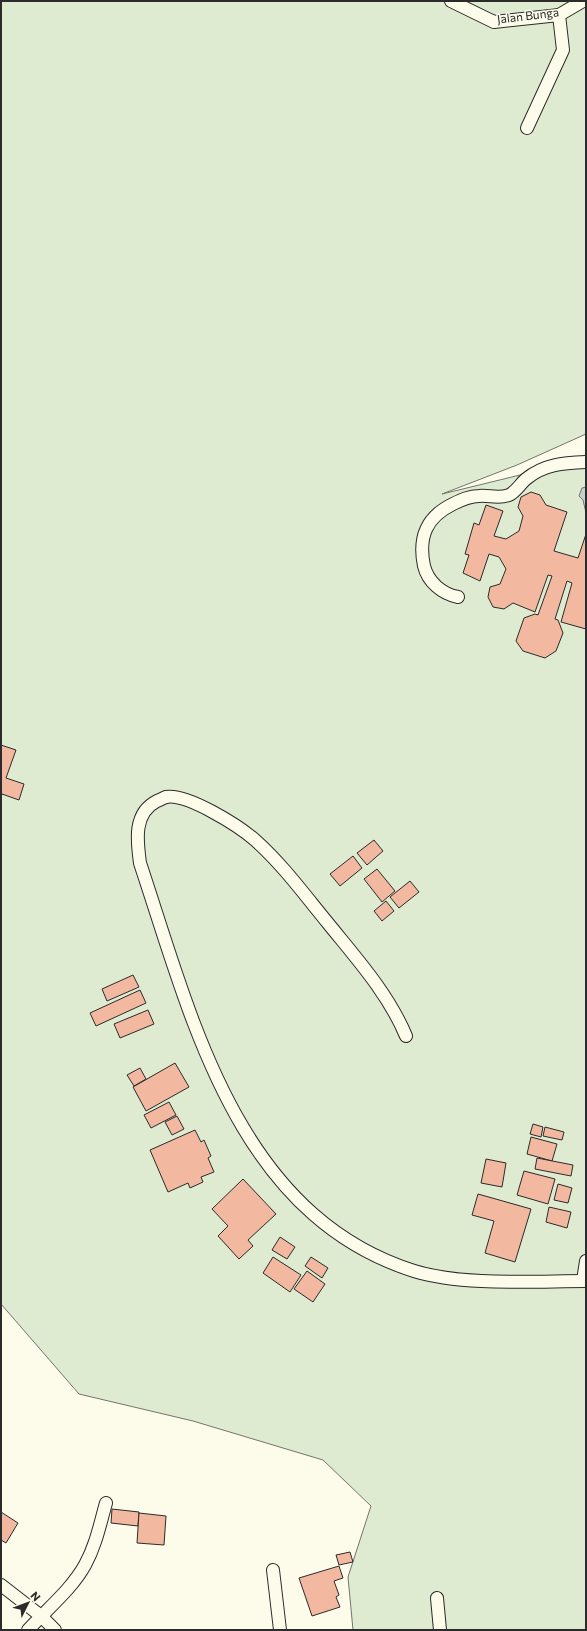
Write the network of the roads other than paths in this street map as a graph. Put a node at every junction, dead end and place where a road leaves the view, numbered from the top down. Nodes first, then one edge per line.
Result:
1 (451, 1) edge
2 (582, 1) edge
3 (559, 15) junction
4 (528, 128) dead end
5 (586, 462) edge
6 (458, 597) dead end
7 (406, 1036) dead end
8 (586, 1261) edge
9 (584, 1282) edge
10 (106, 1503) dead end
11 (273, 1570) dead end
12 (1, 1585) edge
13 (437, 1598) dead end
14 (41, 1616) junction
15 (28, 1630) edge
16 (55, 1630) edge
17 (280, 1630) edge
18 (440, 1630) edge

1 - 3 street, Jalan Bunga
2 - 3 street, Jalan Bunga
3 - 4 street
5 - 6 street
7 - 9 street
8 - 9 street
10 - 14 street
11 - 17 street
12 - 14 street
13 - 18 street
14 - 15 street
14 - 16 street

